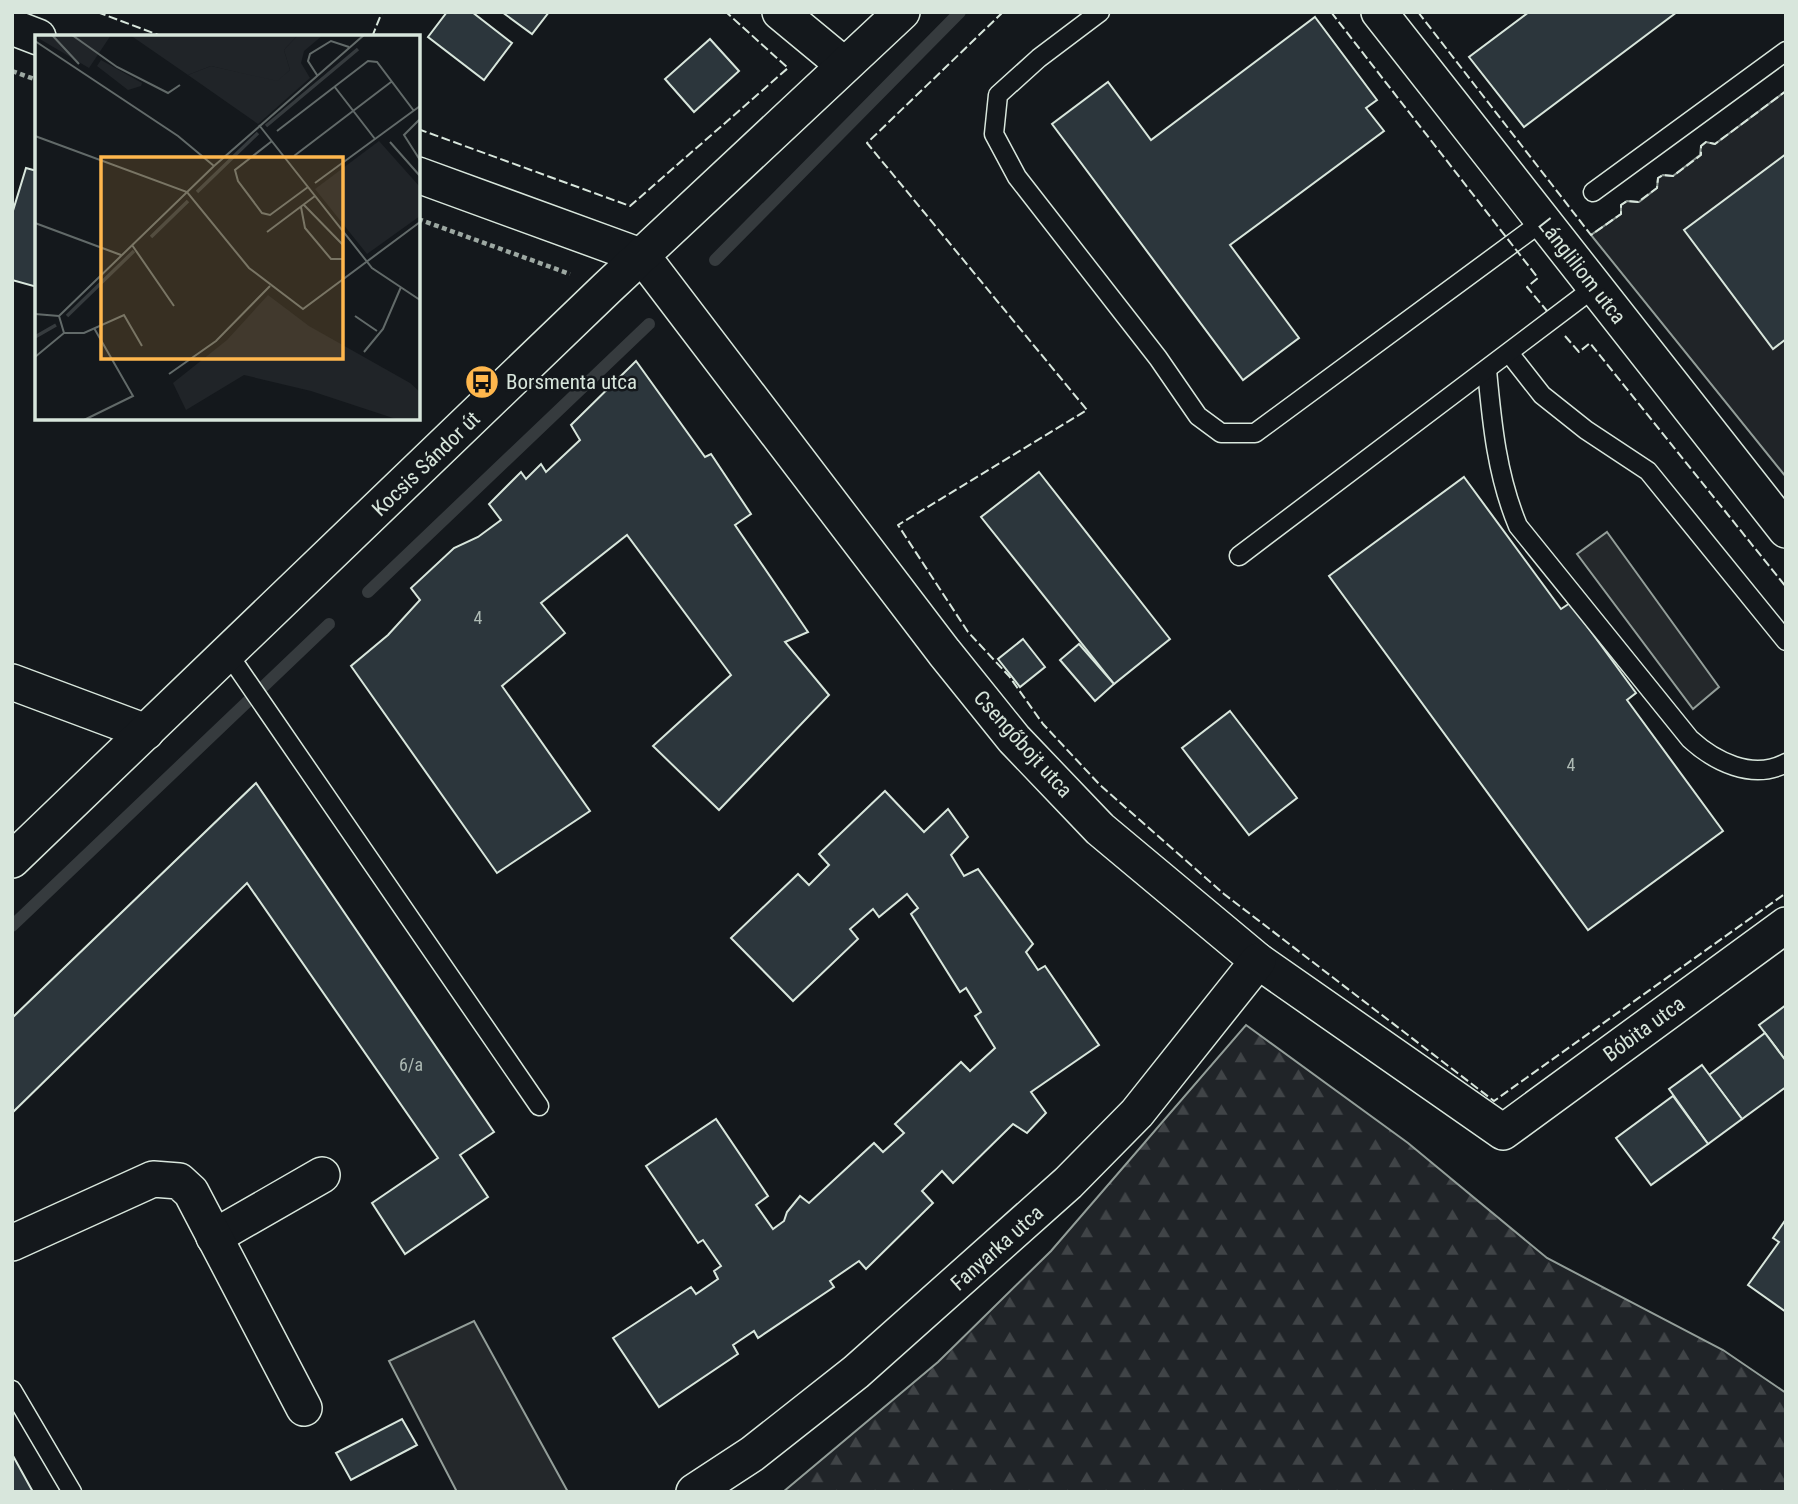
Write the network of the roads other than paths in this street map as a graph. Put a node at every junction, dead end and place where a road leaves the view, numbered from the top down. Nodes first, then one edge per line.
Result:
1 (780, 12) edge
2 (902, 12) edge
3 (1100, 12) edge
4 (1379, 12) edge
5 (12, 27) edge
6 (35, 36) edge
7 (1786, 51) edge
8 (844, 65) junction
9 (420, 176) edge
10 (1593, 192) dead end
11 (1543, 221) junction
12 (643, 257) junction
13 (1595, 287) junction
14 (1510, 353) junction
15 (1488, 370) junction
16 (1786, 530) edge
17 (1239, 556) dead end
18 (1786, 641) edge
19 (236, 666) junction
20 (12, 682) edge
21 (146, 732) junction
22 (1786, 763) edge
23 (12, 860) edge
24 (1786, 925) edge
25 (1258, 961) junction
26 (540, 1106) dead end
27 (1503, 1132) joint
28 (322, 1175) dead end
29 (214, 1237) junction
30 (12, 1243) edge
31 (12, 1390) edge
32 (304, 1408) dead end
33 (72, 1492) edge
34 (694, 1492) edge

1 - 8 street
2 - 8 street, Kocsis Sándor út
3 - 11 lane
4 - 11 street, Lángliliom utca
5 - 6 street
7 - 10 lane
8 - 12 street, Kocsis Sándor út
9 - 12 street
11 - 13 street, Lángliliom utca
12 - 19 street, Kocsis Sándor út
12 - 25 street, Csengőbojt utca
13 - 14 lane
13 - 16 street, Lángliliom utca
14 - 15 lane
14 - 18 lane
15 - 17 lane
15 - 22 lane
19 - 21 street, Kocsis Sándor út
19 - 26 lane
20 - 21 street
21 - 23 street, Kocsis Sándor út
24 - 27 street, Bóbita utca
25 - 27 street, Csengőbojt utca
25 - 34 street, Fanyarka utca
28 - 29 street
29 - 30 street
29 - 32 street
31 - 33 lane

